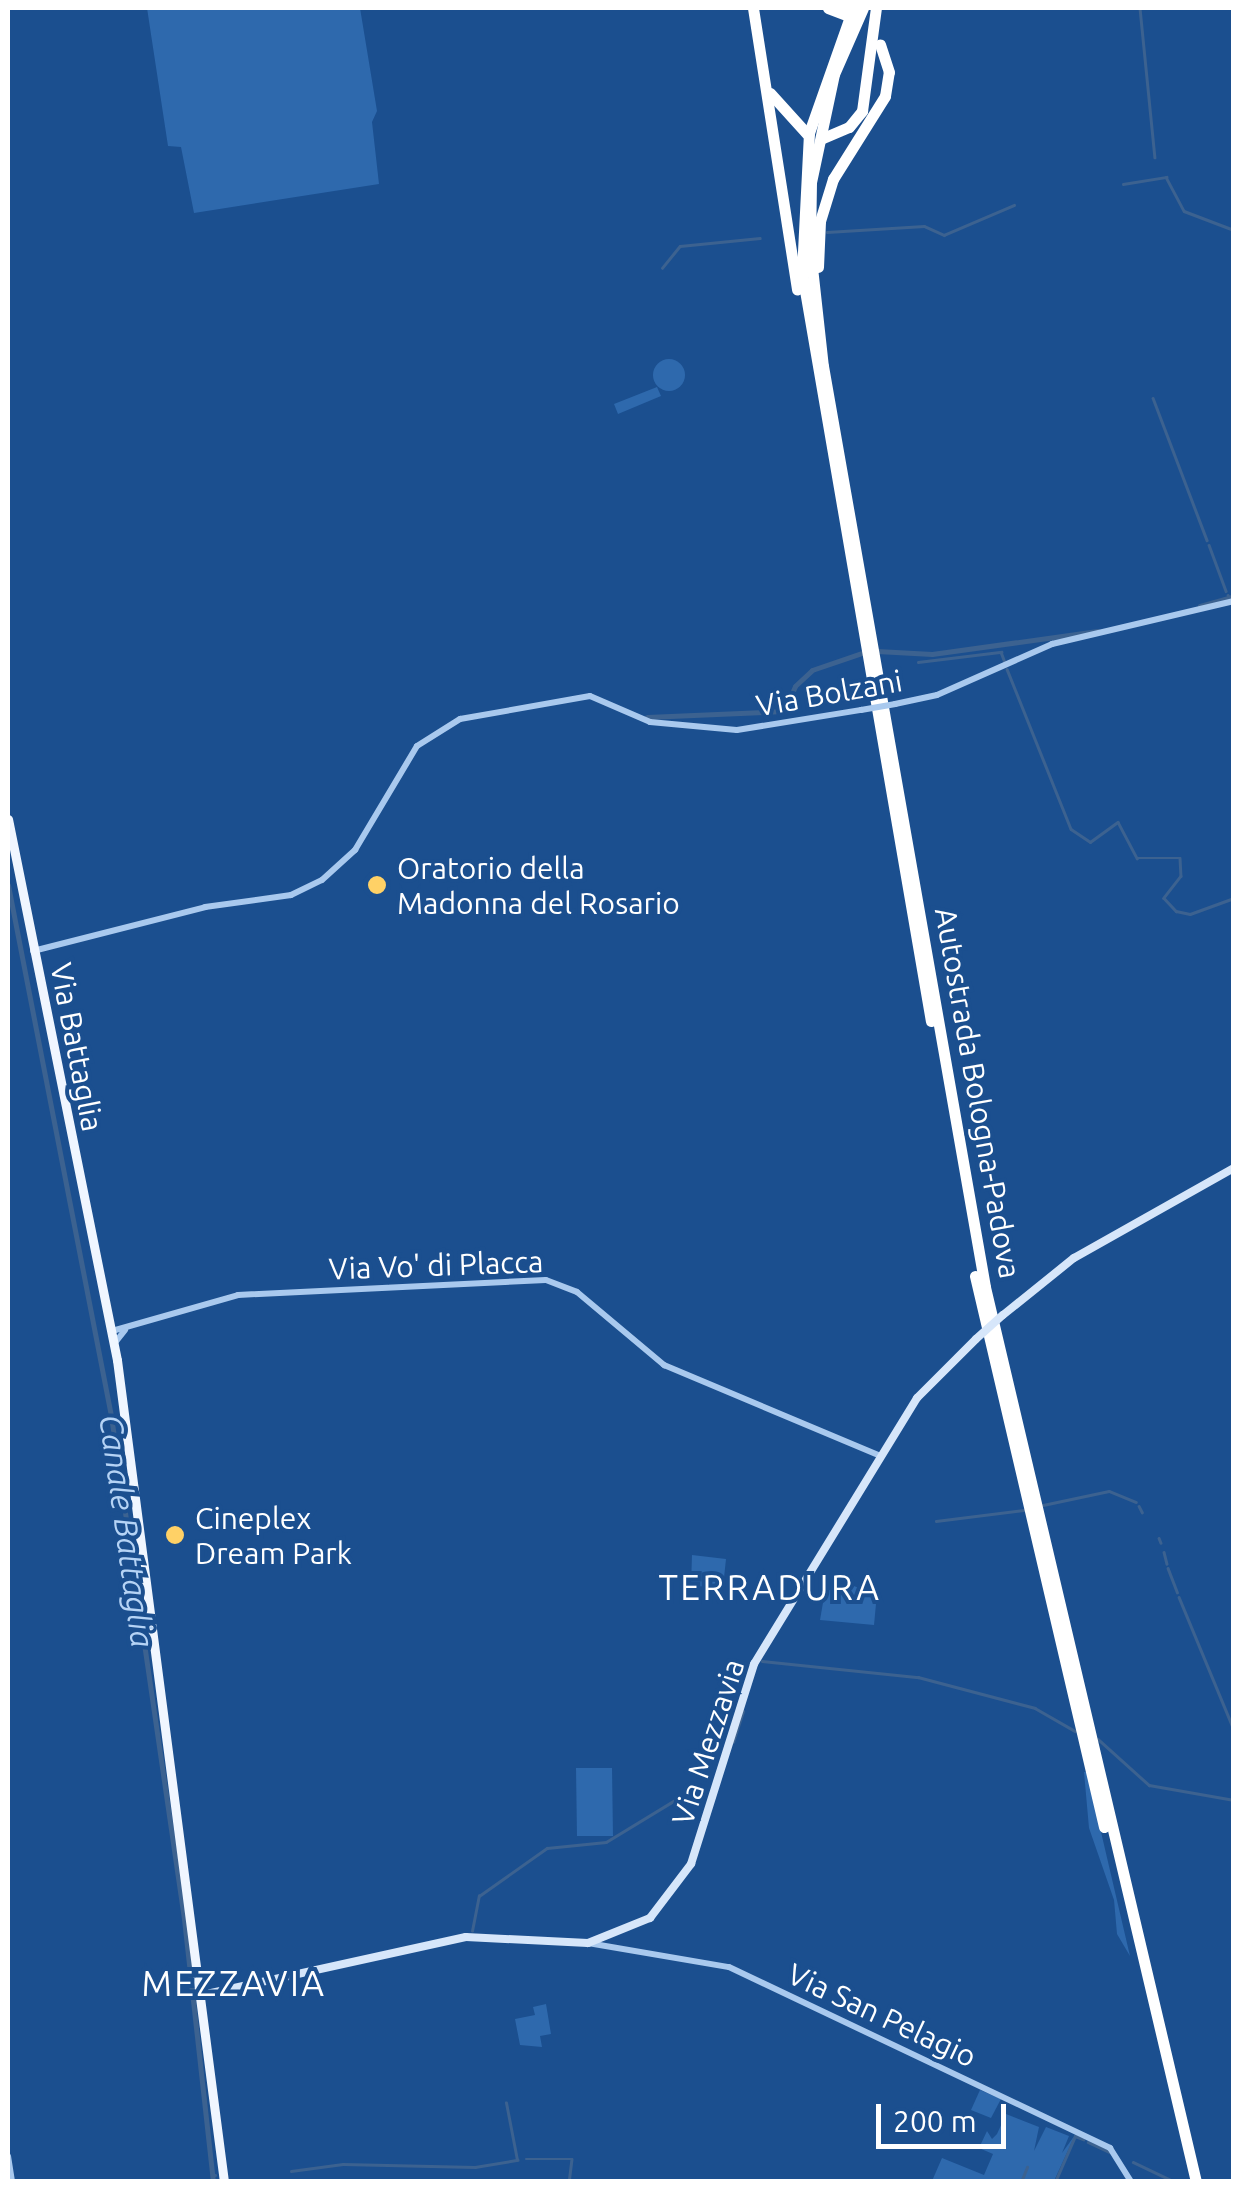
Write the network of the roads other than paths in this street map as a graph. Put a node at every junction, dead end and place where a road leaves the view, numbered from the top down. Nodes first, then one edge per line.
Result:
1 (753, 8) edge
2 (828, 8) edge
3 (863, 8) edge
4 (876, 8) edge
5 (849, 11) edge
6 (880, 44) dead end
7 (765, 80) junction
8 (807, 134) dead end
9 (823, 138) dead end
10 (824, 366) junction
11 (831, 456) junction
12 (1234, 601) edge
13 (8, 819) edge
14 (33, 951) junction
15 (1234, 1168) edge
16 (106, 1314) junction
17 (126, 1327) junction
18 (111, 1332) junction
19 (114, 1345) junction
20 (880, 1456) junction
21 (588, 1943) junction
22 (202, 1995) junction
23 (8, 2156) edge
24 (12, 2182) edge
25 (224, 2182) edge
26 (1131, 2182) edge
27 (1188, 2182) edge
28 (1196, 2182) edge

1 - 7 highway
2 - 5 highway
3 - 10 highway, Autostrada Bologna-Padova
4 - 9 highway
5 - 11 highway, Autostrada Bologna-Padova
6 - 10 highway
7 - 8 highway
7 - 11 highway
10 - 28 highway, Autostrada Bologna-Padova
11 - 27 highway, Autostrada Bologna-Padova
12 - 14 street, Via Bolzani, bridge
13 - 14 main road, Via Battaglia
14 - 16 main road, Via Battaglia
15 - 20 main road, Via Mezzavia, bridge
16 - 17 street
16 - 18 main road, Via Battaglia
17 - 18 street, Via Vo' di Placca
17 - 19 street
17 - 20 street, Via Vo' di Placca
18 - 19 main road, Via Battaglia
19 - 22 main road, Via Battaglia
20 - 21 main road, Via Mezzavia
21 - 22 main road, Via Mezzavia
21 - 26 street, Via San Pelagio
22 - 25 main road, Via Battaglia
23 - 24 street

